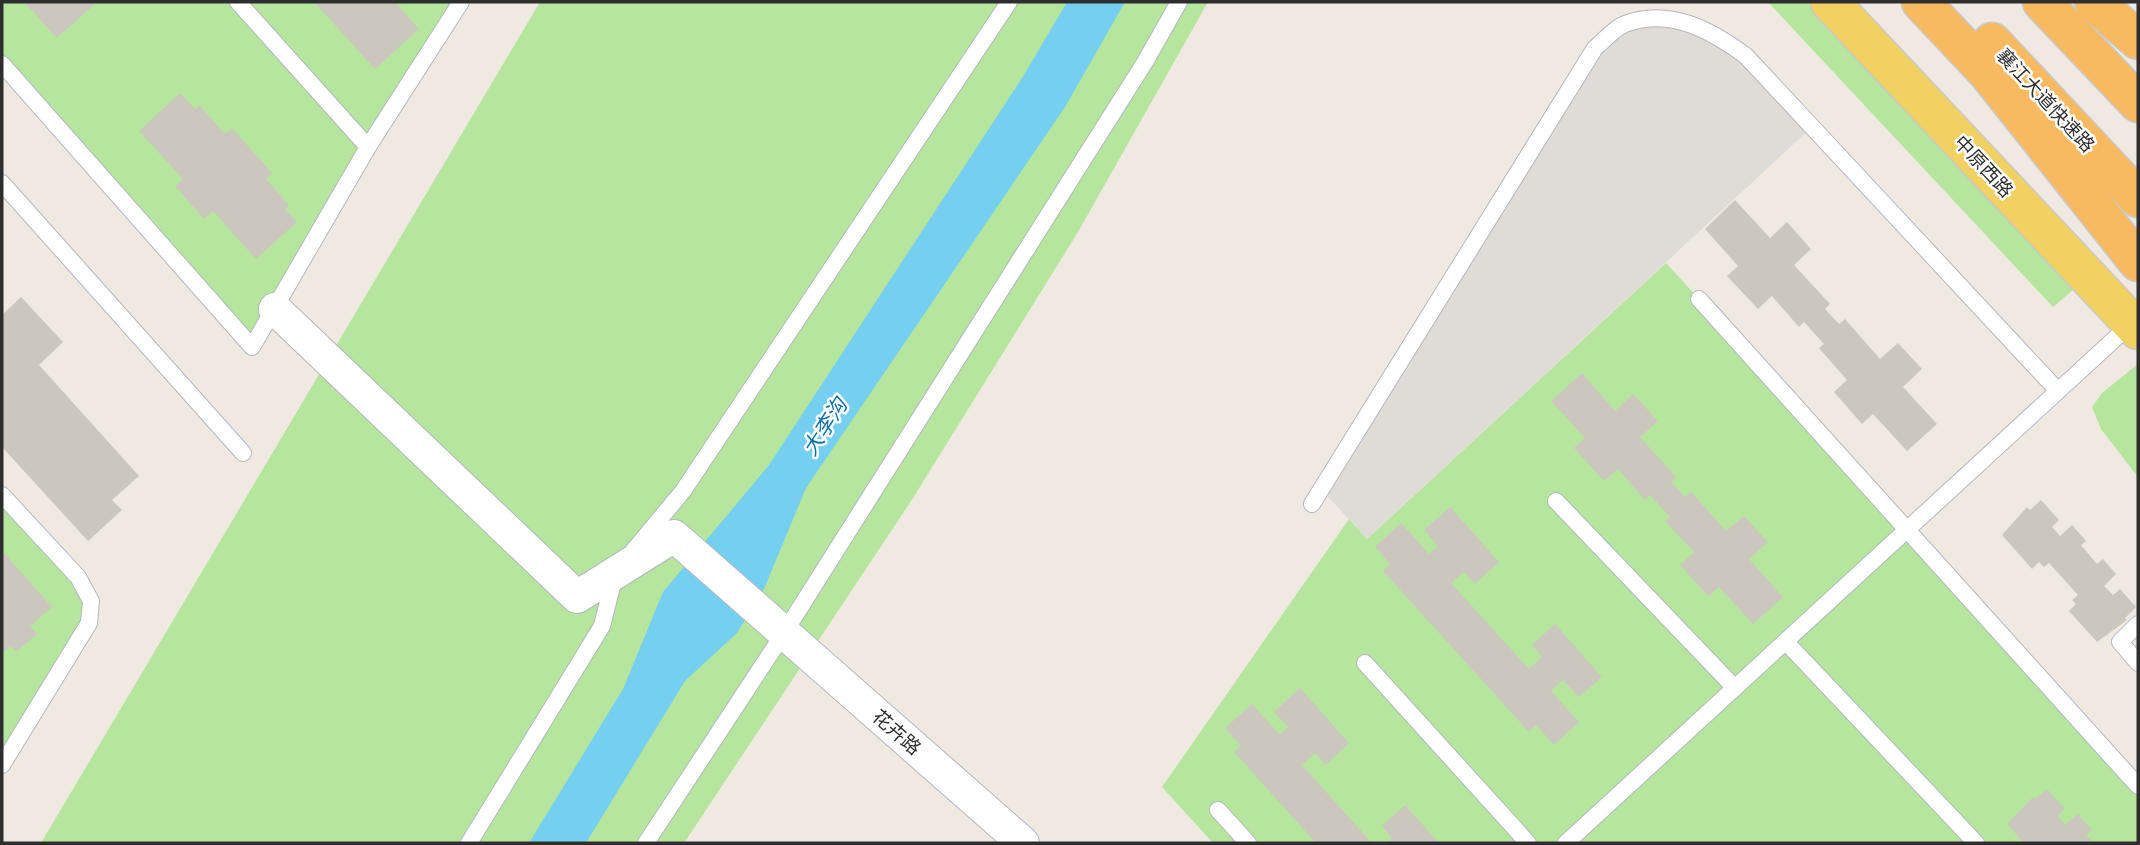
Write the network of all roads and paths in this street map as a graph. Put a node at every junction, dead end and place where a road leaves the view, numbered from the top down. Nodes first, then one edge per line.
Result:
1 (238, 2) edge
2 (461, 2) edge
3 (1009, 2) edge
4 (1179, 2) edge
5 (1830, 2) edge
6 (1921, 2) edge
7 (1955, 2) edge
8 (2042, 2) edge
9 (2094, 2) edge
10 (2138, 40) edge
11 (2, 64) edge
12 (2138, 103) edge
13 (368, 147) junction
14 (2, 183) edge
15 (2138, 198) edge
16 (2138, 262) edge
17 (1699, 299) dead end
18 (275, 309) junction
19 (2135, 327) edge
20 (2058, 391) junction
21 (243, 453) dead end
22 (2, 495) edge
23 (1556, 501) dead end
24 (1312, 505) dead end
25 (1909, 528) junction
26 (615, 573) junction
27 (2138, 624) edge
28 (778, 627) junction
29 (1786, 642) junction
30 (1365, 663) dead end
31 (2138, 663) edge
32 (1735, 688) junction
33 (2, 765) edge
34 (2138, 786) edge
35 (1218, 810) dead end
36 (469, 843) edge
37 (646, 843) edge
38 (1023, 843) edge
39 (1248, 843) edge
40 (1528, 843) edge
41 (1566, 843) edge
42 (1976, 843) edge

1 - 13 lane
2 - 13 lane
3 - 26 lane
4 - 28 lane
5 - 19 main road, 中原西路
6 - 16 highway
7 - 15 highway, 襄江大道快速路
8 - 12 highway
9 - 10 highway
11 - 18 lane
13 - 18 lane
14 - 21 lane
17 - 25 lane
18 - 26 street
19 - 20 lane
20 - 24 lane
20 - 25 lane
22 - 33 lane
23 - 32 lane
25 - 29 lane
25 - 34 lane
26 - 28 street, 花卉路
26 - 36 lane
27 - 31 lane
28 - 37 lane
28 - 38 street, 花卉路
29 - 32 lane
29 - 42 lane
30 - 40 lane
32 - 41 lane
35 - 39 lane

